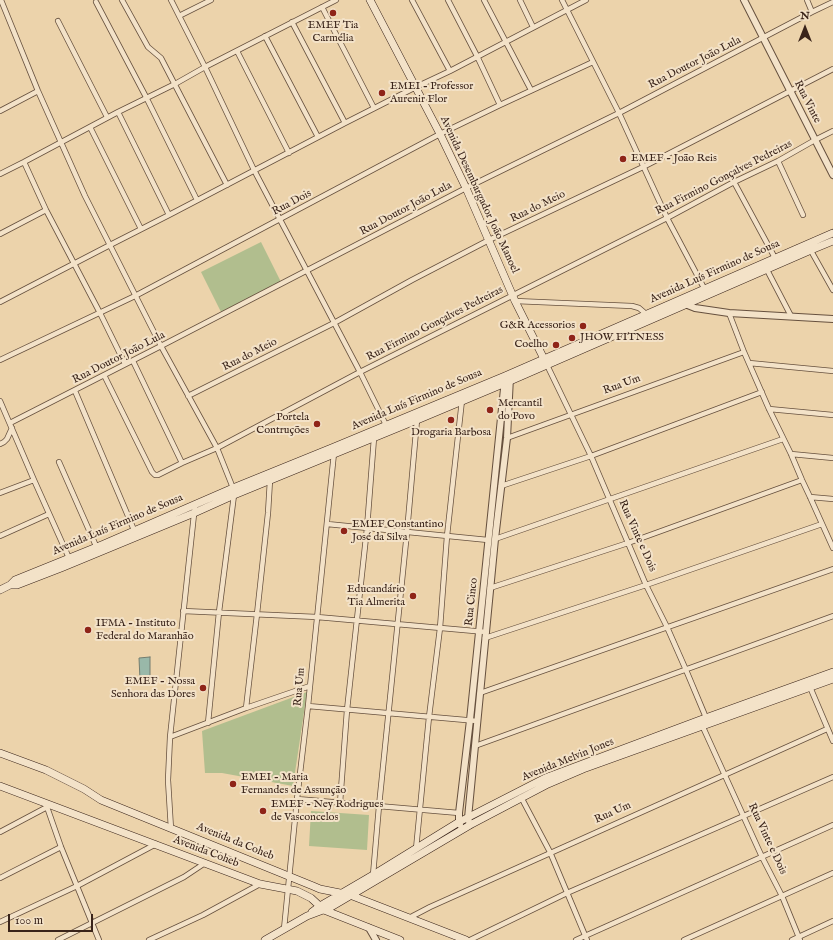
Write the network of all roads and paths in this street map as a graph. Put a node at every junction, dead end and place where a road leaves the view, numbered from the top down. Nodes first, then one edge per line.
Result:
1 (1, 0) edge
2 (122, 0) edge
3 (171, 0) edge
4 (211, 0) edge
5 (336, 0) edge
6 (370, 0) edge
7 (412, 0) edge
8 (448, 0) edge
9 (484, 0) edge
10 (520, 0) edge
11 (562, 0) edge
12 (586, 0) edge
13 (744, 0) edge
14 (806, 0) edge
15 (96, 2) dead end
16 (833, 2) edge
17 (322, 7) junction
18 (567, 10) junction
19 (812, 12) junction
20 (180, 16) junction
21 (58, 21) dead end
22 (292, 22) junction
23 (533, 27) junction
24 (265, 36) junction
25 (763, 38) junction
26 (506, 42) junction
27 (237, 51) junction
28 (477, 56) junction
29 (593, 62) junction
30 (204, 66) junction
31 (833, 69) edge
32 (450, 71) junction
33 (175, 84) junction
34 (416, 87) junction
35 (531, 90) junction
36 (38, 91) junction
37 (790, 91) junction
38 (146, 97) junction
39 (500, 105) junction
40 (374, 108) junction
41 (0, 111) edge
42 (118, 112) junction
43 (618, 113) junction
44 (107, 117) junction
45 (345, 122) junction
46 (90, 127) junction
47 (833, 131) edge
48 (440, 134) junction
49 (318, 137) junction
50 (815, 140) junction
51 (61, 142) junction
52 (289, 153) junction
53 (778, 161) junction
54 (24, 162) junction
55 (643, 167) junction
56 (254, 170) junction
57 (0, 174) edge
58 (833, 175) edge
59 (734, 182) junction
60 (227, 185) junction
61 (466, 188) junction
62 (197, 200) junction
63 (46, 210) junction
64 (803, 215) dead end
65 (169, 216) junction
66 (667, 218) junction
67 (280, 219) junction
68 (141, 229) junction
69 (833, 233) edge
70 (0, 234) edge
71 (490, 240) junction
72 (833, 241) edge
73 (110, 245) junction
74 (809, 247) junction
75 (776, 258) junction
76 (73, 264) junction
77 (765, 266) junction
78 (307, 271) junction
79 (704, 288) junction
80 (833, 290) edge
81 (135, 296) junction
82 (514, 298) junction
83 (0, 302) edge
84 (683, 302) junction
85 (100, 313) junction
86 (729, 313) junction
87 (646, 314) junction
88 (791, 316) junction
89 (833, 319) edge
90 (334, 323) junction
91 (161, 346) junction
92 (744, 352) junction
93 (0, 360) edge
94 (133, 361) junction
95 (545, 362) junction
96 (749, 363) junction
97 (125, 364) junction
98 (833, 371) edge
99 (360, 372) junction
100 (104, 375) junction
101 (507, 378) junction
102 (75, 391) junction
103 (762, 392) junction
104 (188, 396) junction
105 (462, 400) junction
106 (0, 401) edge
107 (452, 401) junction
108 (769, 409) junction
109 (571, 414) junction
110 (833, 415) edge
111 (417, 420) junction
112 (10, 423) junction
113 (386, 425) junction
114 (12, 428) junction
115 (374, 438) junction
116 (507, 438) junction
117 (783, 439) junction
118 (0, 444) edge
119 (217, 448) junction
120 (334, 451) junction
121 (791, 454) junction
122 (591, 456) junction
123 (833, 458) edge
124 (59, 462) dead end
125 (182, 462) junction
126 (34, 480) junction
127 (270, 480) junction
128 (802, 480) junction
129 (501, 486) junction
130 (233, 491) junction
131 (0, 493) edge
132 (810, 496) junction
133 (609, 499) junction
134 (833, 499) edge
135 (195, 505) junction
136 (194, 513) junction
137 (49, 514) junction
138 (327, 524) junction
139 (822, 524) junction
140 (367, 528) junction
141 (134, 530) junction
142 (407, 532) junction
143 (0, 536) edge
144 (447, 536) junction
145 (127, 537) junction
146 (831, 538) edge
147 (495, 539) junction
148 (488, 540) junction
149 (628, 542) junction
150 (96, 546) junction
151 (833, 548) edge
152 (69, 558) junction
153 (833, 569) edge
154 (10, 585) junction
155 (646, 585) junction
156 (490, 588) junction
157 (0, 590) edge
158 (183, 611) junction
159 (219, 612) junction
160 (258, 614) junction
161 (317, 616) junction
162 (833, 616) edge
163 (357, 620) junction
164 (397, 624) junction
165 (667, 627) junction
166 (440, 628) junction
167 (483, 634) junction
168 (686, 670) junction
169 (833, 672) edge
170 (833, 679) edge
171 (310, 686) junction
172 (810, 687) junction
173 (480, 693) junction
174 (308, 706) junction
175 (246, 708) junction
176 (347, 710) junction
177 (388, 713) junction
178 (429, 717) junction
179 (470, 720) junction
180 (477, 721) junction
181 (704, 722) junction
182 (208, 723) junction
183 (827, 729) junction
184 (170, 737) junction
185 (833, 741) edge
186 (475, 746) junction
187 (0, 753) edge
188 (725, 775) junction
189 (833, 777) edge
190 (2, 788) edge
191 (520, 795) junction
192 (297, 799) junction
193 (340, 803) junction
194 (49, 806) junction
195 (379, 806) junction
196 (421, 810) junction
197 (459, 813) junction
198 (744, 816) junction
199 (469, 821) junction
200 (459, 822) junction
201 (833, 825) edge
202 (171, 829) junction
203 (462, 830) junction
204 (0, 832) edge
205 (156, 844) junction
206 (61, 848) junction
207 (416, 849) junction
208 (550, 852) junction
209 (762, 857) junction
210 (205, 863) junction
211 (833, 873) edge
212 (374, 875) junction
213 (290, 876) junction
214 (0, 878) edge
215 (260, 884) junction
216 (77, 886) junction
217 (288, 888) junction
218 (342, 893) junction
219 (567, 893) junction
220 (350, 895) junction
221 (782, 896) junction
222 (322, 908) junction
223 (409, 918) junction
224 (833, 921) edge
225 (0, 922) edge
226 (92, 924) junction
227 (369, 928) junction
228 (284, 929) junction
229 (586, 938) edge
230 (799, 939) edge
231 (58, 940) edge
232 (99, 940) edge
233 (149, 940) edge
234 (265, 940) edge
235 (376, 940) edge
236 (400, 940) edge
237 (466, 940) edge
238 (470, 940) edge
239 (576, 940) edge
240 (684, 940) edge
241 (792, 940) edge

1 - 36 street
2 - 33 street
3 - 20 street
4 - 20 street
5 - 17 street
6 - 34 main road, Avenida Desembargador João Manoel
7 - 32 street
8 - 28 street
9 - 26 street
10 - 23 street
11 - 18 street
12 - 18 street
13 - 25 street, Rua Vinte
14 - 19 street
15 - 38 street
16 - 19 street, Rua Doutor João Lula
17 - 22 street
17 - 40 street
18 - 23 street
18 - 29 street
19 - 25 street, Rua Doutor João Lula
20 - 30 street
21 - 44 street
22 - 24 street
22 - 45 street
23 - 26 street
24 - 27 street
24 - 49 street
25 - 37 street, Rua Vinte
25 - 43 street, Rua Doutor João Lula
26 - 28 street
26 - 35 street
27 - 30 street
27 - 52 street
28 - 32 street
28 - 39 street
29 - 35 street, Rua Dois
29 - 43 street
30 - 33 street
30 - 56 street
31 - 37 street, Rua do Meio
32 - 34 street
33 - 38 street
33 - 60 street
34 - 40 street
34 - 48 main road, Avenida Desembargador João Manoel
35 - 39 street, Rua Dois
36 - 41 street
36 - 51 street
37 - 50 street, Rua Vinte
37 - 55 street, Rua do Meio
38 - 42 street
38 - 62 street
39 - 48 street, Rua Dois
40 - 45 street
42 - 44 street
42 - 65 street
43 - 55 street
43 - 61 street, Rua Doutor João Lula
44 - 46 street
45 - 49 street
46 - 51 street
46 - 68 street
47 - 50 street, Rua Firmino Gonçalves Pedreiras
48 - 61 main road, Avenida Desembargador João Manoel
48 - 67 street, Rua Dois
49 - 52 street
50 - 53 street, Rua Firmino Gonçalves Pedreiras
50 - 58 street, Rua Vinte
51 - 54 street
51 - 73 street
52 - 56 street
53 - 59 street, Rua Firmino Gonçalves Pedreiras
53 - 64 street
54 - 57 street
54 - 63 street
55 - 66 street
55 - 71 street, Rua do Meio
56 - 60 street
56 - 67 street
59 - 66 street, Rua Firmino Gonçalves Pedreiras
59 - 75 street
60 - 62 street
61 - 71 main road, Avenida Desembargador João Manoel
61 - 78 street, Rua Doutor João Lula
62 - 65 street
63 - 70 street
63 - 76 street
65 - 68 street
66 - 79 street
66 - 82 street, Rua Firmino Gonçalves Pedreiras
67 - 78 street
67 - 81 street, Rua Dois
68 - 73 street
69 - 74 main road, Avenida Luís Firmino de Sousa
71 - 82 main road, Avenida Desembargador João Manoel
71 - 90 street, Rua do Meio
72 - 74 main road, Avenida Luís Firmino de Sousa
73 - 76 street
73 - 81 street
74 - 75 main road, Avenida Luís Firmino de Sousa
74 - 77 main road, Avenida Luís Firmino de Sousa
74 - 80 street
75 - 77 main road, Avenida Luís Firmino de Sousa
76 - 83 street
76 - 85 street
77 - 79 main road, Avenida Luís Firmino de Sousa
77 - 84 main road, Avenida Luís Firmino de Sousa
77 - 88 street
78 - 90 street
78 - 91 street, Rua Doutor João Lula
79 - 84 main road, Avenida Luís Firmino de Sousa
81 - 85 street, Rua Dois
81 - 91 street
82 - 87 street
82 - 95 main road, Avenida Desembargador João Manoel
82 - 99 street, Rua Firmino Gonçalves Pedreiras
84 - 86 street
84 - 87 main road, Avenida Luís Firmino de Sousa
84 - 95 main road, Avenida Luís Firmino de Sousa
85 - 93 street, Rua Dois
85 - 97 street
86 - 88 street
86 - 92 street
87 - 95 main road, Avenida Luís Firmino de Sousa
88 - 89 street
90 - 99 street
90 - 104 street, Rua do Meio
91 - 94 street, Rua Doutor João Lula
91 - 104 street
92 - 96 street
92 - 109 street, Rua Um
94 - 97 street, Rua Doutor João Lula
94 - 125 street
95 - 101 main road, Avenida Luís Firmino de Sousa
95 - 109 street, Rua Vinte e Dois
96 - 98 street
96 - 103 street
97 - 100 street, Rua Doutor João Lula
99 - 113 street
99 - 119 street, Rua Firmino Gonçalves Pedreiras
100 - 102 street, Rua Doutor João Lula
100 - 125 street, Rua Firmino Gonçalves Pedreiras
101 - 105 main road, Avenida Luís Firmino de Sousa
101 - 107 main road, Avenida Luís Firmino de Sousa
101 - 116 street, Rua Cinco
101 - 148 street, Rua Cinco
102 - 112 street, Rua Doutor João Lula
102 - 141 street
103 - 108 street
103 - 122 street
104 - 119 street
105 - 107 main road, Avenida Luís Firmino de Sousa
105 - 144 street
106 - 112 street
107 - 111 main road, Avenida Luís Firmino de Sousa
107 - 113 main road, Avenida Luís Firmino de Sousa
108 - 110 street
108 - 117 street
109 - 116 street, Rua Um
109 - 122 street, Rua Vinte e Dois
111 - 115 main road, Avenida Luís Firmino de Sousa
111 - 142 street
112 - 114 street
113 - 120 main road, Avenida Luís Firmino de Sousa
114 - 118 street
114 - 126 street
115 - 120 main road, Avenida Luís Firmino de Sousa
115 - 140 street
116 - 129 street, Rua Cinco
117 - 121 street
117 - 133 street
119 - 125 street, Rua Firmino Gonçalves Pedreiras
119 - 130 street
120 - 127 main road, Avenida Luís Firmino de Sousa
120 - 130 main road, Avenida Luís Firmino de Sousa
120 - 138 street, Rua Um
121 - 123 street
121 - 128 street
122 - 129 street
122 - 133 street, Rua Vinte e Dois
124 - 150 street
126 - 131 street
126 - 137 street
127 - 130 main road, Avenida Luís Firmino de Sousa
127 - 160 street
128 - 132 street
128 - 149 street
129 - 147 street, Rua Cinco
130 - 135 main road, Avenida Luís Firmino de Sousa
130 - 136 main road, Avenida Luís Firmino de Sousa
130 - 159 street
132 - 134 street
132 - 139 street
133 - 147 street
133 - 149 street, Rua Vinte e Dois
135 - 136 street
135 - 141 main road, Avenida Luís Firmino de Sousa
136 - 145 main road, Avenida Luís Firmino de Sousa
136 - 158 street
137 - 143 street
137 - 152 street
138 - 140 street
138 - 161 street, Rua Um
139 - 146 street
139 - 155 street, Rua Cinco
140 - 142 street
140 - 163 street
141 - 145 main road, Avenida Luís Firmino de Sousa
142 - 144 street
142 - 164 street
144 - 148 street
144 - 166 street
145 - 150 main road, Avenida Luís Firmino de Sousa
145 - 154 main road, Avenida Luís Firmino de Sousa
146 - 151 street
147 - 156 street, Rua Cinco
148 - 167 street, Rua Cinco
149 - 155 street, Rua Vinte e Dois
149 - 156 street
150 - 152 main road, Avenida Luís Firmino de Sousa
152 - 154 main road, Avenida Luís Firmino de Sousa
153 - 165 street
154 - 157 main road, Avenida Luís Firmino de Sousa
155 - 165 street, Rua Vinte e Dois
155 - 167 street, Rua Cinco
156 - 167 street, Rua Cinco
158 - 159 street
158 - 184 street
159 - 160 street
159 - 182 street
160 - 161 street
160 - 175 street
161 - 163 street
161 - 171 street, Rua Um
162 - 168 street
163 - 164 street
163 - 176 street
164 - 166 street
164 - 177 street
165 - 168 street, Rua Vinte e Dois
165 - 173 street
166 - 167 street
166 - 178 street
167 - 173 street, Rua Cinco
167 - 179 street, Rua Cinco
168 - 181 street, Rua Vinte e Dois
168 - 186 street
169 - 181 main road, Avenida Melvin Jones
170 - 172 main road, Avenida Melvin Jones
171 - 174 street, Rua Um
171 - 175 street
172 - 181 main road, Avenida Melvin Jones
172 - 183 street
173 - 180 street, Rua Cinco
174 - 176 street
174 - 192 street, Rua Um
175 - 182 street
176 - 177 street
176 - 193 street
177 - 178 street
177 - 195 street
178 - 179 street
178 - 196 street
179 - 180 street
179 - 197 street, Rua Cinco
180 - 186 street, Rua Cinco
181 - 188 street, Rua Vinte e Dois
181 - 191 main road, Avenida Melvin Jones
182 - 184 street
183 - 185 street
183 - 188 street, Rua Um
184 - 202 street
186 - 199 street, Rua Cinco
187 - 202 main road, Avenida da Coheb
188 - 198 street, Rua Vinte e Dois
188 - 208 street, Rua Um
189 - 198 street
190 - 194 main road, Avenida Coheb
191 - 199 main road, Avenida Melvin Jones
191 - 208 street
192 - 193 street
192 - 213 street, Rua Um
193 - 195 street
194 - 204 street
194 - 205 main road, Avenida Coheb
194 - 206 street
195 - 196 street
195 - 212 street
196 - 197 street
196 - 207 street
197 - 200 street, Rua Cinco
198 - 209 street, Rua Vinte e Dois
198 - 219 street
199 - 200 main road, Avenida Melvin Jones
199 - 203 main road, Avenida Melvin Jones
200 - 203 street, Rua Cinco
200 - 207 main road, Avenida Melvin Jones
201 - 209 street
202 - 213 main road, Avenida da Coheb
203 - 220 main road, Avenida Melvin Jones
205 - 210 main road, Avenida Coheb
205 - 216 street
206 - 214 street
206 - 216 street
207 - 212 main road, Avenida Melvin Jones
208 - 219 street
208 - 223 street, Rua Um
209 - 221 street, Rua Vinte e Dois
209 - 229 street
210 - 215 main road, Avenida Coheb
210 - 226 street
211 - 221 street
212 - 218 main road, Avenida Melvin Jones
213 - 217 street, Rua Um
213 - 218 main road, Avenida da Coheb
215 - 217 main road, Avenida Coheb
215 - 233 street
216 - 225 street
216 - 226 street
217 - 222 main road, Avenida Coheb
217 - 228 street, Rua Um
218 - 220 main road, Avenida da Coheb
218 - 222 main road, Avenida Melvin Jones
219 - 229 street
219 - 238 street
220 - 222 main road, Avenida Melvin Jones
220 - 223 main road, Avenida da Coheb
221 - 230 street, Rua Vinte e Dois
221 - 240 street
222 - 227 main road, Avenida Coheb
222 - 228 main road, Avenida Melvin Jones
223 - 237 main road, Avenida da Coheb
224 - 230 street
226 - 231 street
226 - 232 street
227 - 235 street
227 - 236 main road, Avenida Coheb
228 - 234 main road, Avenida Melvin Jones
229 - 239 street
230 - 241 street

